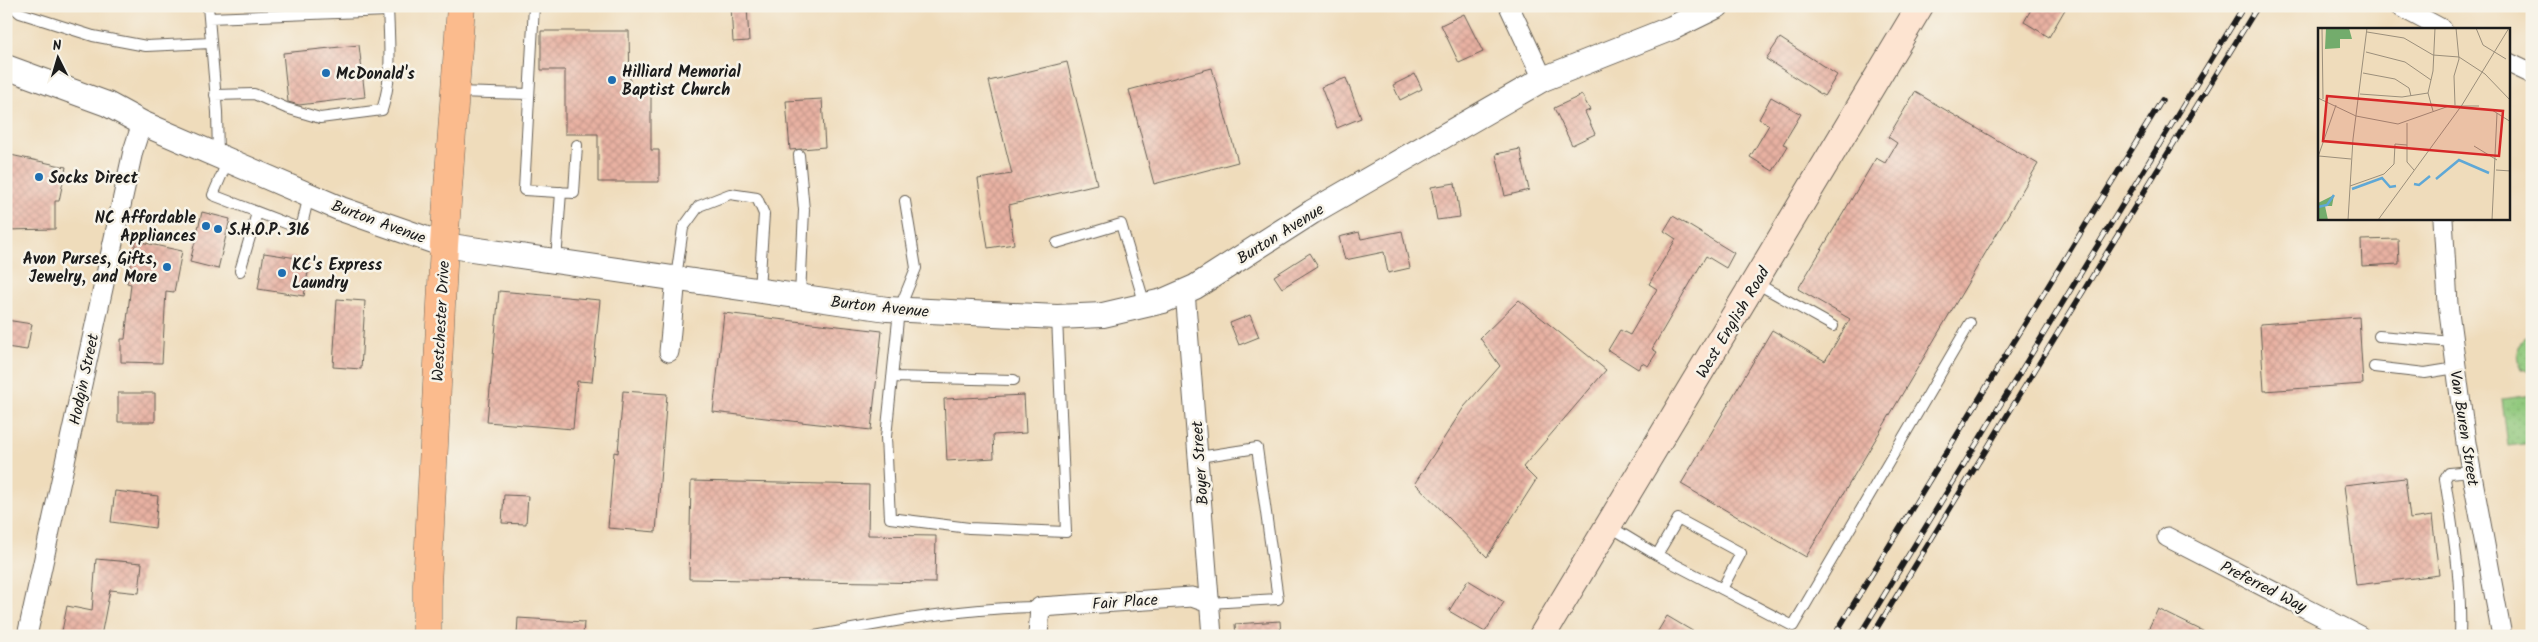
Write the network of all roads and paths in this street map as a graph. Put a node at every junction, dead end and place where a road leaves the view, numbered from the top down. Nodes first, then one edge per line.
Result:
1 (12, 6) edge
2 (208, 6) edge
3 (461, 6) edge
4 (534, 6) edge
5 (1509, 6) edge
6 (1717, 6) edge
7 (1920, 6) edge
8 (2399, 6) edge
9 (388, 9) edge
10 (268, 11) edge
11 (209, 18) junction
12 (2440, 28) edge
13 (210, 43) junction
14 (2510, 63) edge
15 (6, 68) edge
16 (2532, 74) edge
17 (1542, 79) junction
18 (455, 92) junction
19 (530, 94) junction
20 (215, 95) junction
21 (142, 123) junction
22 (578, 145) dead end
23 (799, 155) dead end
24 (223, 158) junction
25 (561, 192) junction
26 (309, 195) junction
27 (905, 202) dead end
28 (257, 213) junction
29 (2443, 220) edge
30 (1057, 244) dead end
31 (444, 245) junction
32 (556, 261) junction
33 (240, 271) dead end
34 (676, 278) junction
35 (1756, 283) junction
36 (759, 290) junction
37 (1185, 291) junction
38 (800, 296) junction
39 (1145, 305) junction
40 (899, 310) junction
41 (1057, 317) junction
42 (1970, 323) dead end
43 (1833, 326) dead end
44 (2378, 336) dead end
45 (2452, 342) junction
46 (669, 352) dead end
47 (2374, 368) dead end
48 (2456, 368) junction
49 (892, 377) junction
50 (1014, 380) dead end
51 (1199, 457) junction
52 (2471, 471) junction
53 (1608, 526) junction
54 (2167, 536) dead end
55 (1657, 555) junction
56 (1722, 589) junction
57 (1209, 603) junction
58 (1040, 607) junction
59 (26, 636) edge
60 (427, 636) edge
61 (814, 636) edge
62 (1038, 636) edge
63 (1212, 636) edge
64 (1542, 636) edge
65 (2360, 636) edge
66 (2460, 636) edge
67 (2502, 636) edge

1 - 13 lane
2 - 11 lane
3 - 18 main road, Westchester Drive
4 - 19 lane
5 - 17 street
6 - 17 street, Burton Avenue
7 - 35 main road, West English Road
8 - 12 street
9 - 10 lane
9 - 20 lane
10 - 11 lane
11 - 13 lane
13 - 20 lane
14 - 16 street
15 - 21 street, Burton Avenue
17 - 37 street, Burton Avenue
18 - 19 lane
18 - 31 main road, Westchester Drive
19 - 25 lane
20 - 24 lane
21 - 24 street, Burton Avenue
21 - 59 street, Hodgin Street
22 - 25 lane
23 - 38 lane
24 - 26 street, Burton Avenue
24 - 28 lane
25 - 32 lane
26 - 28 lane
26 - 31 street, Burton Avenue
27 - 40 lane
28 - 33 lane
29 - 45 street, Van Buren Street
30 - 39 lane
31 - 32 street, Burton Avenue
31 - 60 main road, Westchester Drive
32 - 34 street, Burton Avenue
34 - 36 street, Burton Avenue
34 - 36 lane
34 - 46 street
35 - 43 lane
35 - 53 main road, West English Road
36 - 38 street, Burton Avenue
37 - 39 street, Burton Avenue
37 - 51 street, Boyer Street
38 - 40 street, Burton Avenue
39 - 41 street, Burton Avenue
40 - 41 street, Burton Avenue
40 - 49 lane
41 - 49 lane
42 - 56 lane
44 - 45 lane
45 - 48 street, Van Buren Street
47 - 48 lane
48 - 52 street, Van Buren Street
49 - 50 lane
51 - 57 street, Boyer Street
51 - 57 lane
52 - 66 lane
52 - 67 street, Van Buren Street
53 - 55 lane
53 - 64 main road, West English Road
54 - 65 street, Preferred Way
55 - 56 lane
55 - 56 lane
57 - 58 street, Fair Place
57 - 63 street, Boyer Street
58 - 61 lane
58 - 62 street

